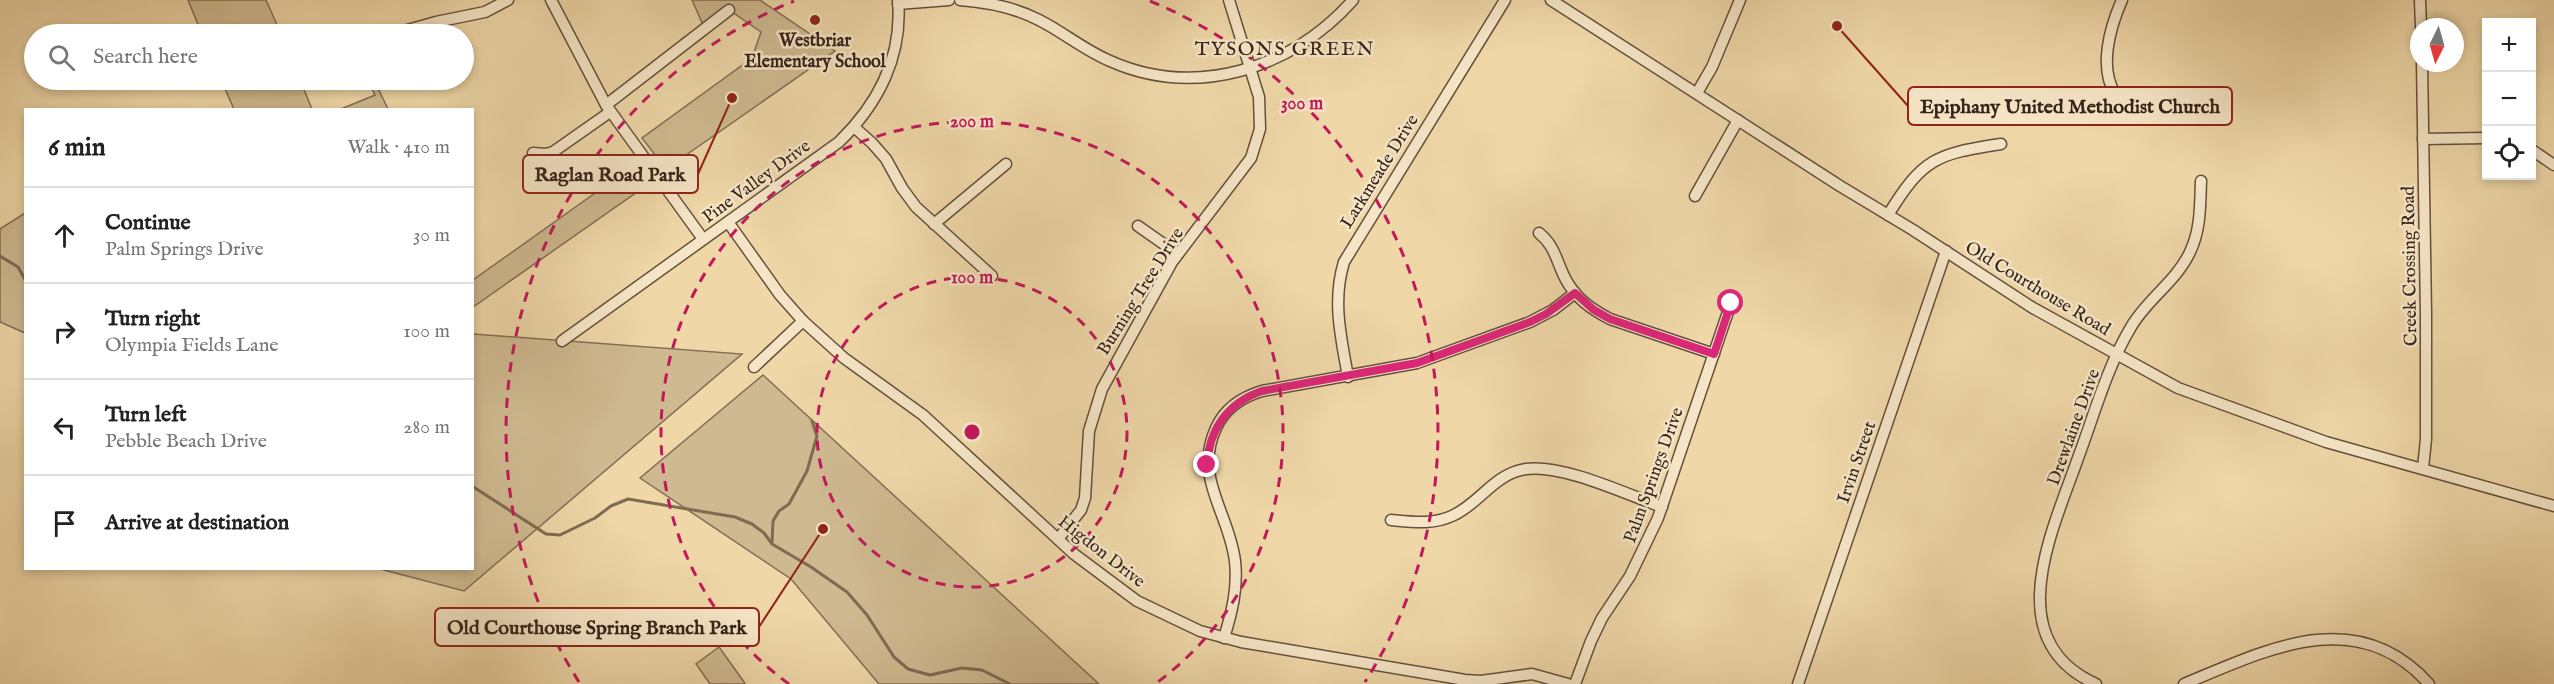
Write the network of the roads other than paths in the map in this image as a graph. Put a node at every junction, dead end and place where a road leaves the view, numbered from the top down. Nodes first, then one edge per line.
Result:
1 (507, 0) edge
2 (552, 0) edge
3 (949, 0) edge
4 (960, 0) edge
5 (1229, 0) edge
6 (1353, 0) edge
7 (1505, 0) edge
8 (1551, 0) edge
9 (1740, 0) edge
10 (2122, 0) edge
11 (2420, 0) edge
12 (898, 2) edge
13 (729, 10) dead end
14 (2421, 18) edge
15 (429, 24) edge
16 (1250, 67) junction
17 (2422, 72) edge
18 (1696, 93) junction
19 (2116, 95) dead end
20 (608, 108) junction
21 (1738, 120) junction
22 (854, 127) junction
23 (2482, 138) edge
24 (2423, 139) junction
25 (2001, 144) dead end
26 (533, 153) dead end
27 (2536, 153) edge
28 (1006, 164) dead end
29 (2554, 165) edge
30 (2201, 181) dead end
31 (1695, 196) dead end
32 (1888, 215) junction
33 (728, 222) junction
34 (934, 224) junction
35 (1138, 226) dead end
36 (1539, 233) dead end
37 (703, 239) junction
38 (1946, 251) junction
39 (1178, 254) junction
40 (992, 276) dead end
41 (1575, 293) junction
42 (1731, 303) dead end
43 (802, 321) junction
44 (562, 341) dead end
45 (1714, 354) junction
46 (2117, 356) junction
47 (754, 367) dead end
48 (1348, 377) junction
49 (2423, 468) junction
50 (2554, 506) edge
51 (1662, 507) junction
52 (1391, 520) dead end
53 (1058, 539) junction
54 (1224, 638) junction
55 (2187, 683) edge
56 (1568, 684) edge
57 (1575, 684) edge
58 (1798, 684) edge
59 (2096, 684) edge
60 (2429, 684) edge

1 - 15 street
2 - 20 street
3 - 12 street
4 - 16 street
5 - 16 street, Burning Tree Drive
6 - 16 street
7 - 48 street, Larkmeade Drive
8 - 18 street, Old Courthouse Road
9 - 18 street
10 - 19 street
11 - 14 street
12 - 22 street, Pine Valley Drive
13 - 20 street
16 - 39 street, Burning Tree Drive
17 - 24 street, Creek Crossing Road
18 - 21 street, Old Courthouse Road
20 - 26 street
20 - 37 street
21 - 31 street
21 - 32 street, Old Courthouse Road
22 - 33 street, Pine Valley Drive
22 - 34 street
23 - 24 street
24 - 49 street, Creek Crossing Road
25 - 32 street
27 - 29 street
28 - 34 street
30 - 46 street, Drewlaine Drive
32 - 38 street, Old Courthouse Road
33 - 37 street, Pine Valley Drive
33 - 43 street, Higdon Drive
34 - 40 street
35 - 39 street
36 - 41 street
37 - 44 street, Pine Valley Drive
38 - 46 street, Old Courthouse Road
38 - 58 street, Irvin Street
39 - 53 street, Burning Tree Drive
41 - 45 street
41 - 48 street
42 - 45 street, Palm Springs Drive
43 - 47 street
43 - 53 street, Higdon Drive
45 - 51 street, Palm Springs Drive
46 - 49 street, Old Courthouse Road
46 - 59 street, Drewlaine Drive
48 - 54 street
49 - 50 street, Old Courthouse Road
51 - 52 street
51 - 57 street, Palm Springs Drive
53 - 54 street, Higdon Drive
54 - 56 street, Higdon Drive
55 - 60 street

